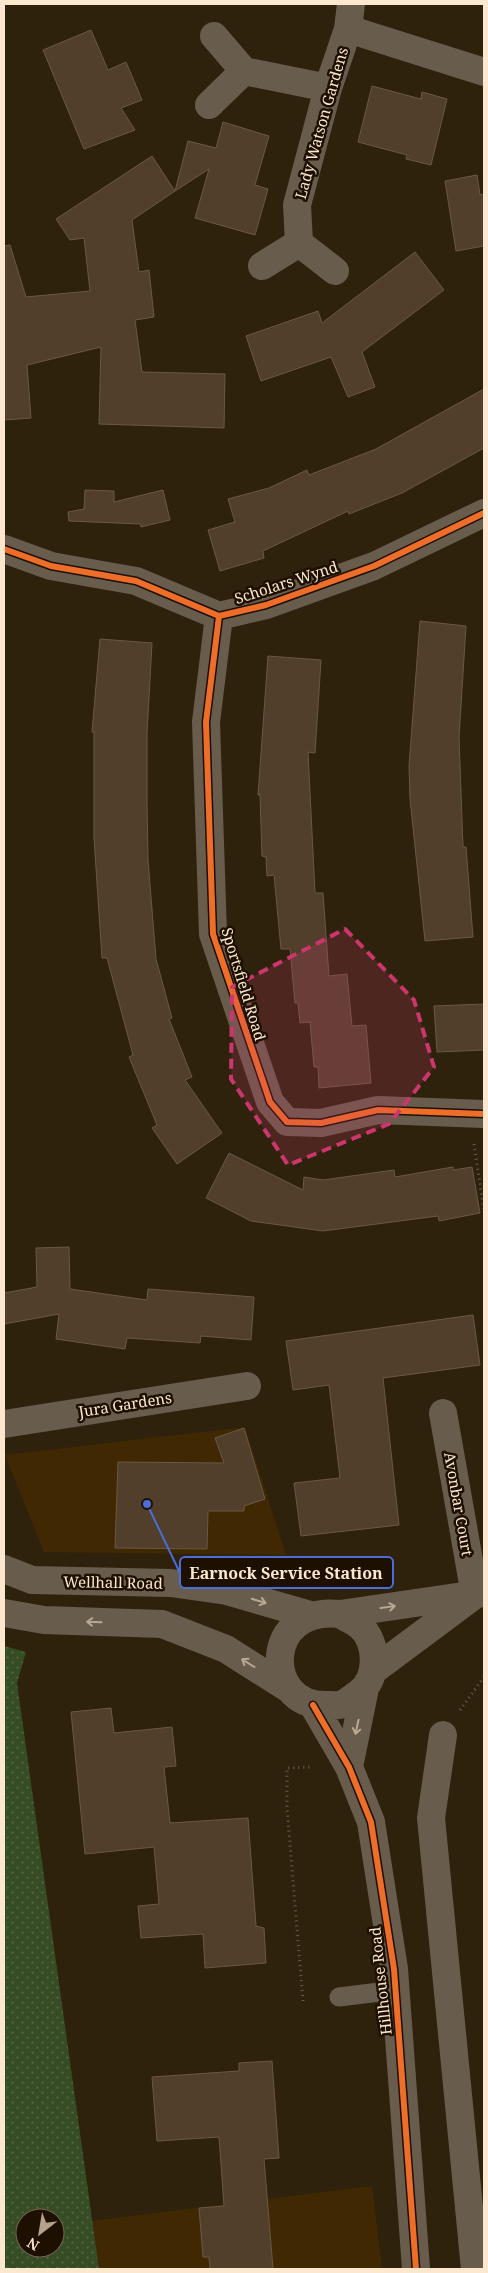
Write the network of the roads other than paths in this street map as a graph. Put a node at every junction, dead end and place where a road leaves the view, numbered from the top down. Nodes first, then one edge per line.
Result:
1 (350, 16) edge
2 (214, 36) dead end
3 (244, 71) junction
4 (484, 72) edge
5 (328, 88) junction
6 (209, 105) dead end
7 (299, 243) junction
8 (262, 266) dead end
9 (335, 271) dead end
10 (484, 514) edge
11 (4, 549) edge
12 (219, 616) junction
13 (477, 1114) edge
14 (247, 1386) dead end
15 (443, 1413) dead end
16 (4, 1424) edge
17 (4, 1569) edge
18 (480, 1594) edge
19 (4, 1613) edge
20 (340, 1614) junction
21 (310, 1615) junction
22 (370, 1679) junction
23 (289, 1689) junction
24 (313, 1705) junction
25 (442, 1735) road end
26 (349, 1767) junction
27 (396, 1990) junction
28 (339, 1997) dead end
29 (416, 2269) edge
30 (475, 2269) edge

1 - 4 street
1 - 5 street, Lady Watson Gardens
2 - 3 street
3 - 5 street
3 - 6 street
5 - 7 street, Lady Watson Gardens
7 - 8 street
7 - 9 street
10 - 12 street, Scholars Wynd
11 - 12 street, Scholars Wynd
12 - 13 street, Sportsfield Road
14 - 16 street, Jura Gardens
15 - 18 street, Avonbar Court
17 -> 21 street, Wellhall Road
20 -> 18 street
18 - 22 street
23 -> 19 street
20 - 21 street
20 - 22 street
21 - 23 street
22 - 24 street
22 -> 26 street
23 - 24 street
24 - 26 street, Hillhouse Road
25 - 30 street
26 - 27 street, Hillhouse Road
27 - 28 lane
27 - 29 street, Hillhouse Road

